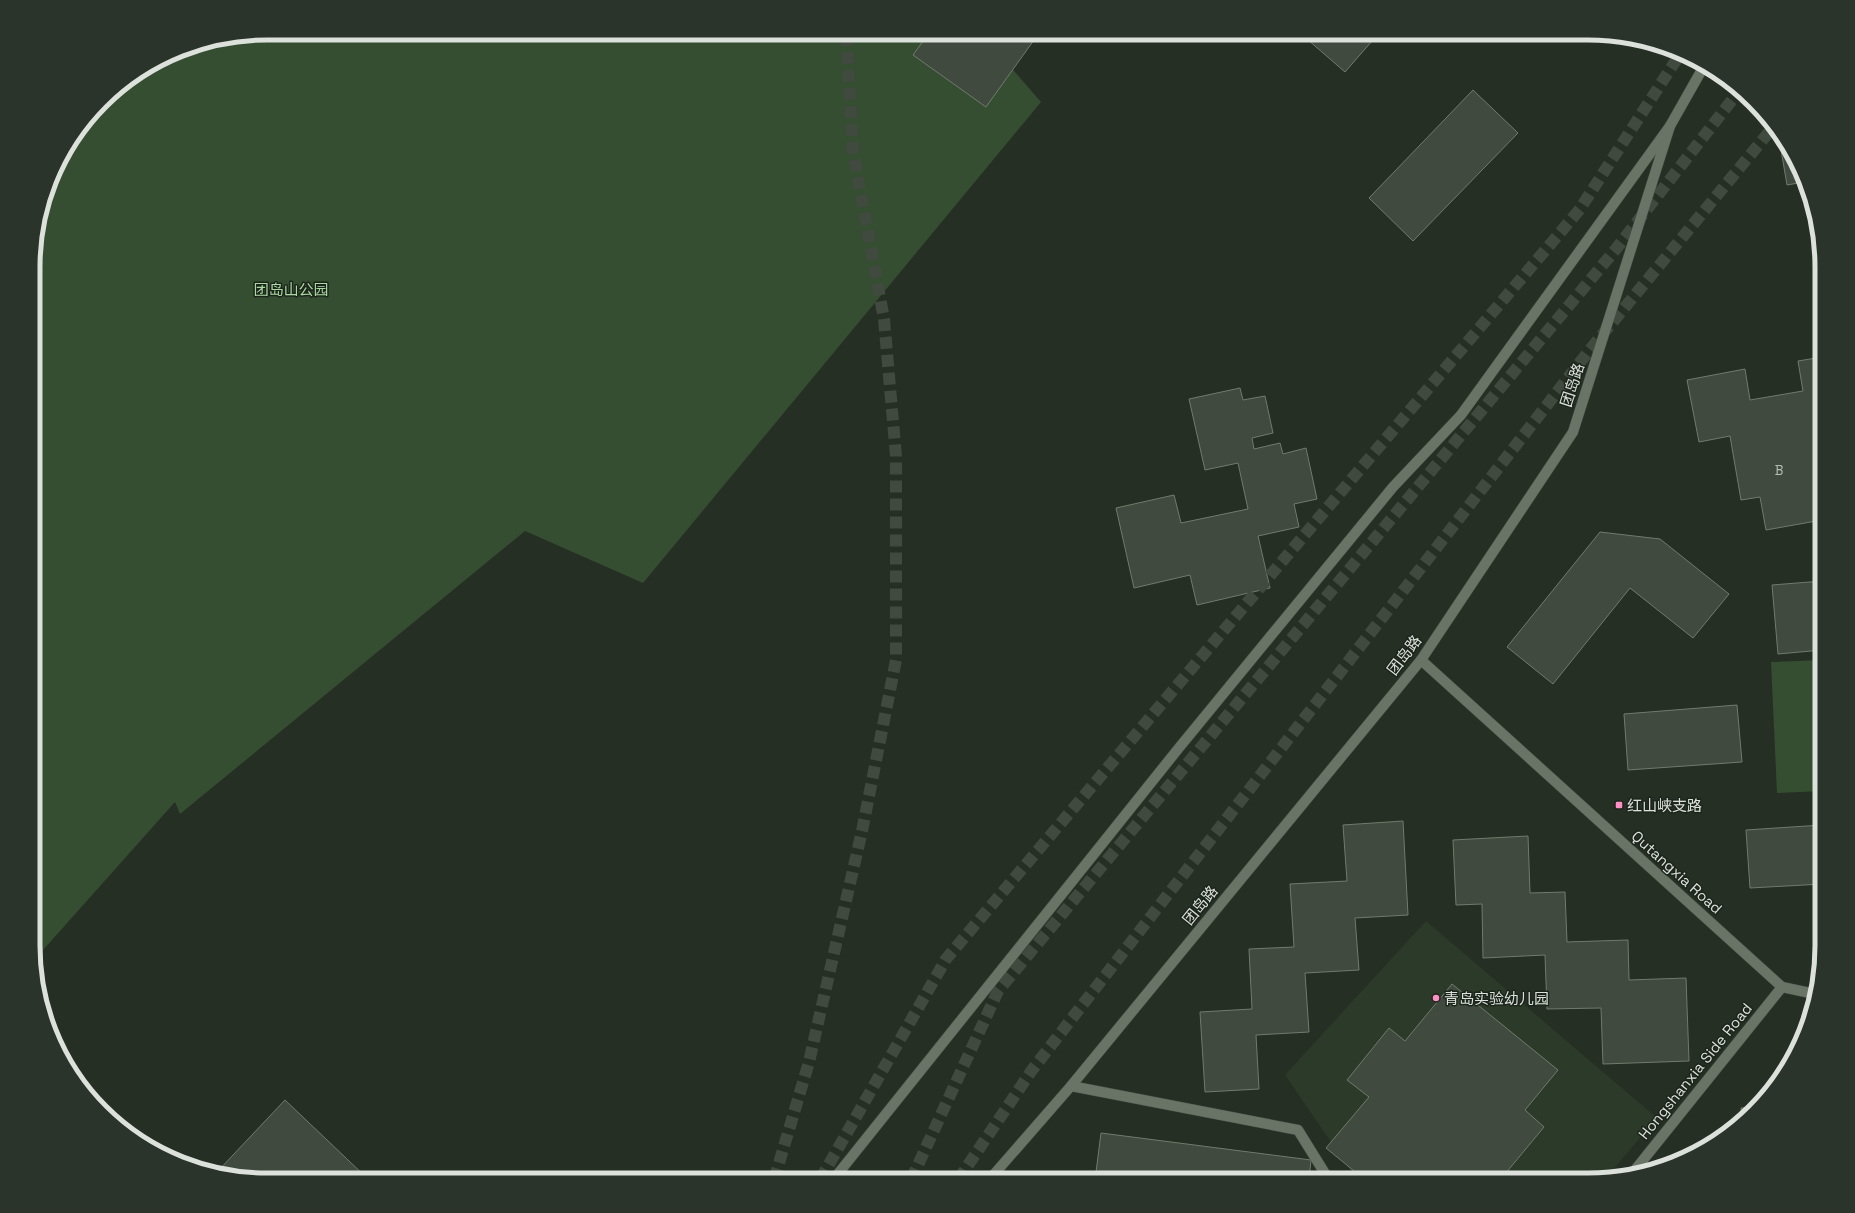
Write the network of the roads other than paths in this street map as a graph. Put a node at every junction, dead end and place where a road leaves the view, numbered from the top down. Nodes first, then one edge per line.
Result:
1 (1702, 70) edge
2 (1670, 126) junction
3 (1421, 660) junction
4 (1782, 986) junction
5 (1810, 993) edge
6 (1070, 1086) junction
7 (1637, 1168) edge
8 (839, 1173) edge
9 (995, 1173) edge
10 (1325, 1173) edge

1 - 2 street, 团岛路
2 - 3 street, 团岛路
2 - 8 street
3 - 4 street, Qutangxia Road
3 - 6 street, 团岛路
4 - 5 street, Qutangxia Road
4 - 7 street, Hongshanxia Side Road
6 - 9 street, 团岛路
6 - 10 street

